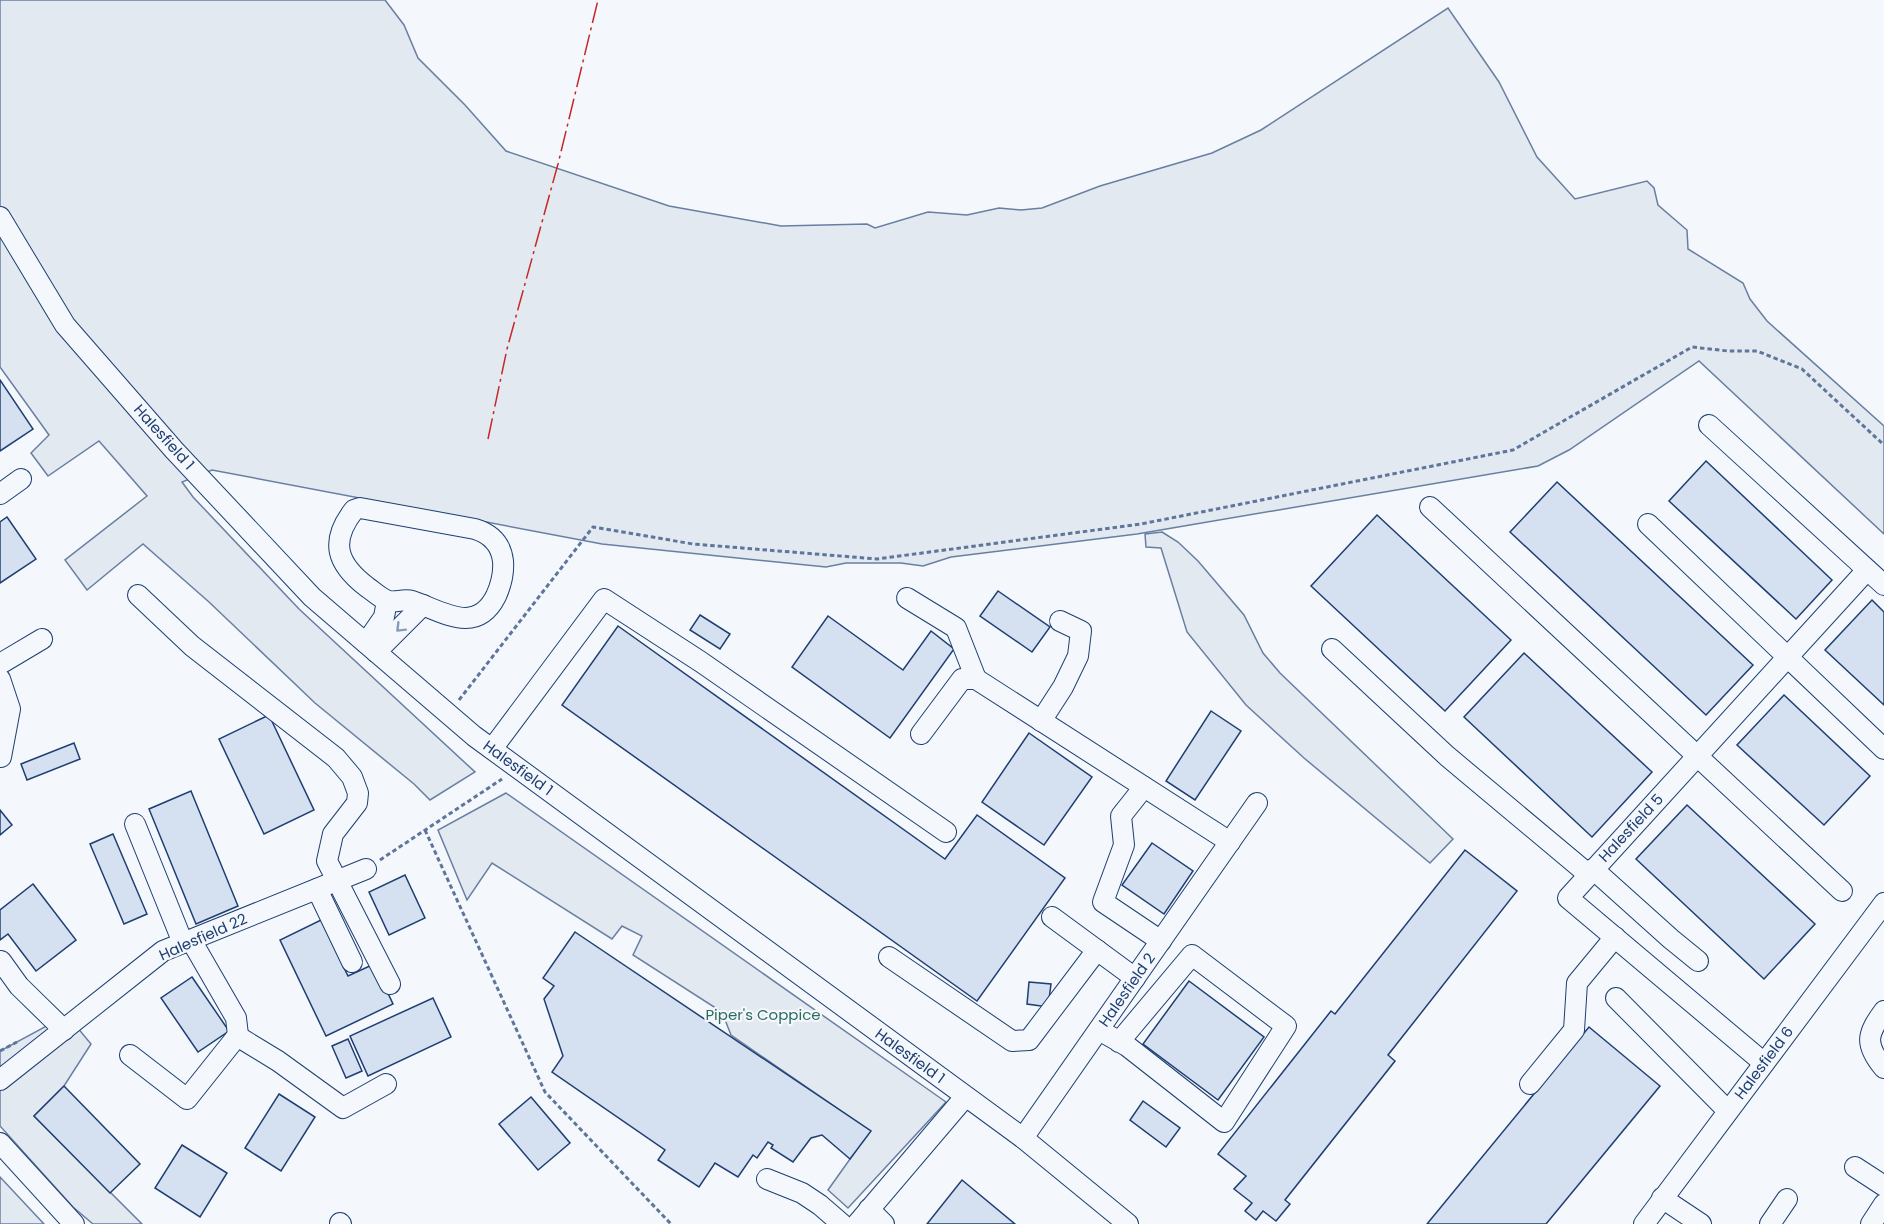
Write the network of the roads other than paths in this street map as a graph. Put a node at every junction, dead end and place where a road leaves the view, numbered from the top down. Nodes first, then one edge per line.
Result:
1 (0, 217) edge
2 (1709, 425) dead end
3 (21, 479) dead end
4 (0, 494) edge
5 (1430, 507) dead end
6 (1648, 524) dead end
7 (1867, 570) junction
8 (1884, 585) edge
9 (138, 595) dead end
10 (907, 598) dead end
11 (387, 601) junction
12 (423, 605) junction
13 (1060, 621) dead end
14 (42, 639) dead end
15 (371, 647) junction
16 (1332, 649) dead end
17 (1788, 657) junction
18 (0, 664) edge
19 (0, 679) edge
20 (976, 679) junction
21 (1041, 721) junction
22 (921, 734) dead end
23 (492, 749) junction
24 (1884, 749) edge
25 (1697, 756) junction
26 (2, 757) dead end
27 (1144, 787) junction
28 (1257, 803) dead end
29 (135, 824) dead end
30 (946, 832) dead end
31 (1230, 842) junction
32 (366, 869) road end
33 (1591, 871) junction
34 (336, 881) junction
35 (317, 889) junction
36 (1842, 891) dead end
37 (1884, 903) edge
38 (1052, 917) dead end
39 (1615, 937) junction
40 (187, 941) junction
41 (1161, 941) junction
42 (1097, 950) junction
43 (890, 957) dead end
44 (1, 961) edge
45 (1698, 961) dead end
46 (352, 962) dead end
47 (1135, 978) junction
48 (390, 984) dead end
49 (1616, 998) dead end
50 (1884, 1011) edge
51 (64, 1030) junction
52 (1099, 1030) junction
53 (237, 1036) junction
54 (1119, 1042) junction
55 (130, 1055) dead end
56 (1764, 1063) junction
57 (1884, 1068) edge
58 (0, 1080) edge
59 (386, 1083) dead end
60 (1530, 1084) dead end
61 (965, 1097) junction
62 (1728, 1111) junction
63 (1023, 1138) junction
64 (0, 1143) edge
65 (1855, 1167) dead end
66 (766, 1179) dead end
67 (1884, 1186) edge
68 (1662, 1198) junction
69 (1787, 1199) dead end
70 (1884, 1204) edge
71 (863, 1217) edge
72 (74, 1224) edge
73 (842, 1224) edge
74 (884, 1224) edge
75 (1128, 1224) edge
76 (1644, 1224) edge
77 (1701, 1224) edge
78 (1770, 1224) edge
79 (1870, 1224) edge

1 - 15 street, Halesfield 1
2 - 7 street
3 - 4 street
5 - 25 street
6 - 17 street
7 - 8 street
7 - 17 street, Halesfield 5
9 - 34 street
10 - 20 street
11 - 12 street
11 - 12 street
11 - 15 street
12 -> 15 street
13 - 21 street
14 - 18 street
15 - 23 street, Halesfield 1
16 - 33 street
17 - 24 street
17 - 25 street, Halesfield 5
19 - 26 street
20 - 21 street
20 - 22 street
21 - 27 street
23 - 30 street
23 - 61 street, Halesfield 1
25 - 33 street, Halesfield 5
25 - 36 street
27 - 31 street
27 - 41 street
28 - 31 street, Halesfield 2
29 - 40 street
31 - 41 street, Halesfield 2
32 - 34 street, Halesfield 22
33 - 39 street, Halesfield 5
33 - 45 street
34 - 35 street, Halesfield 22
34 - 48 street
35 - 40 street, Halesfield 22
35 - 46 street
37 - 56 street, Halesfield 6
38 - 42 street
39 - 56 street, Halesfield 5
39 - 60 street
40 - 51 street, Halesfield 22
40 - 53 street
41 - 47 street, Halesfield 2
42 - 43 street
42 - 47 street
44 - 51 street
47 - 52 street, Halesfield 2
49 - 62 street
50 - 57 street
51 - 58 street, Halesfield 22
52 - 54 street
52 - 63 street, Halesfield 2
53 - 55 street
53 - 59 street
54 - 54 street
56 - 62 street, Halesfield 6
61 - 63 street, Halesfield 1
61 - 71 street
62 - 68 street, Halesfield 6
63 - 75 street, Halesfield 1
64 - 72 street
65 - 67 street
66 - 73 street
68 - 76 street, Halesfield 6
68 - 77 street
69 - 78 street
70 - 79 street
71 - 74 street

